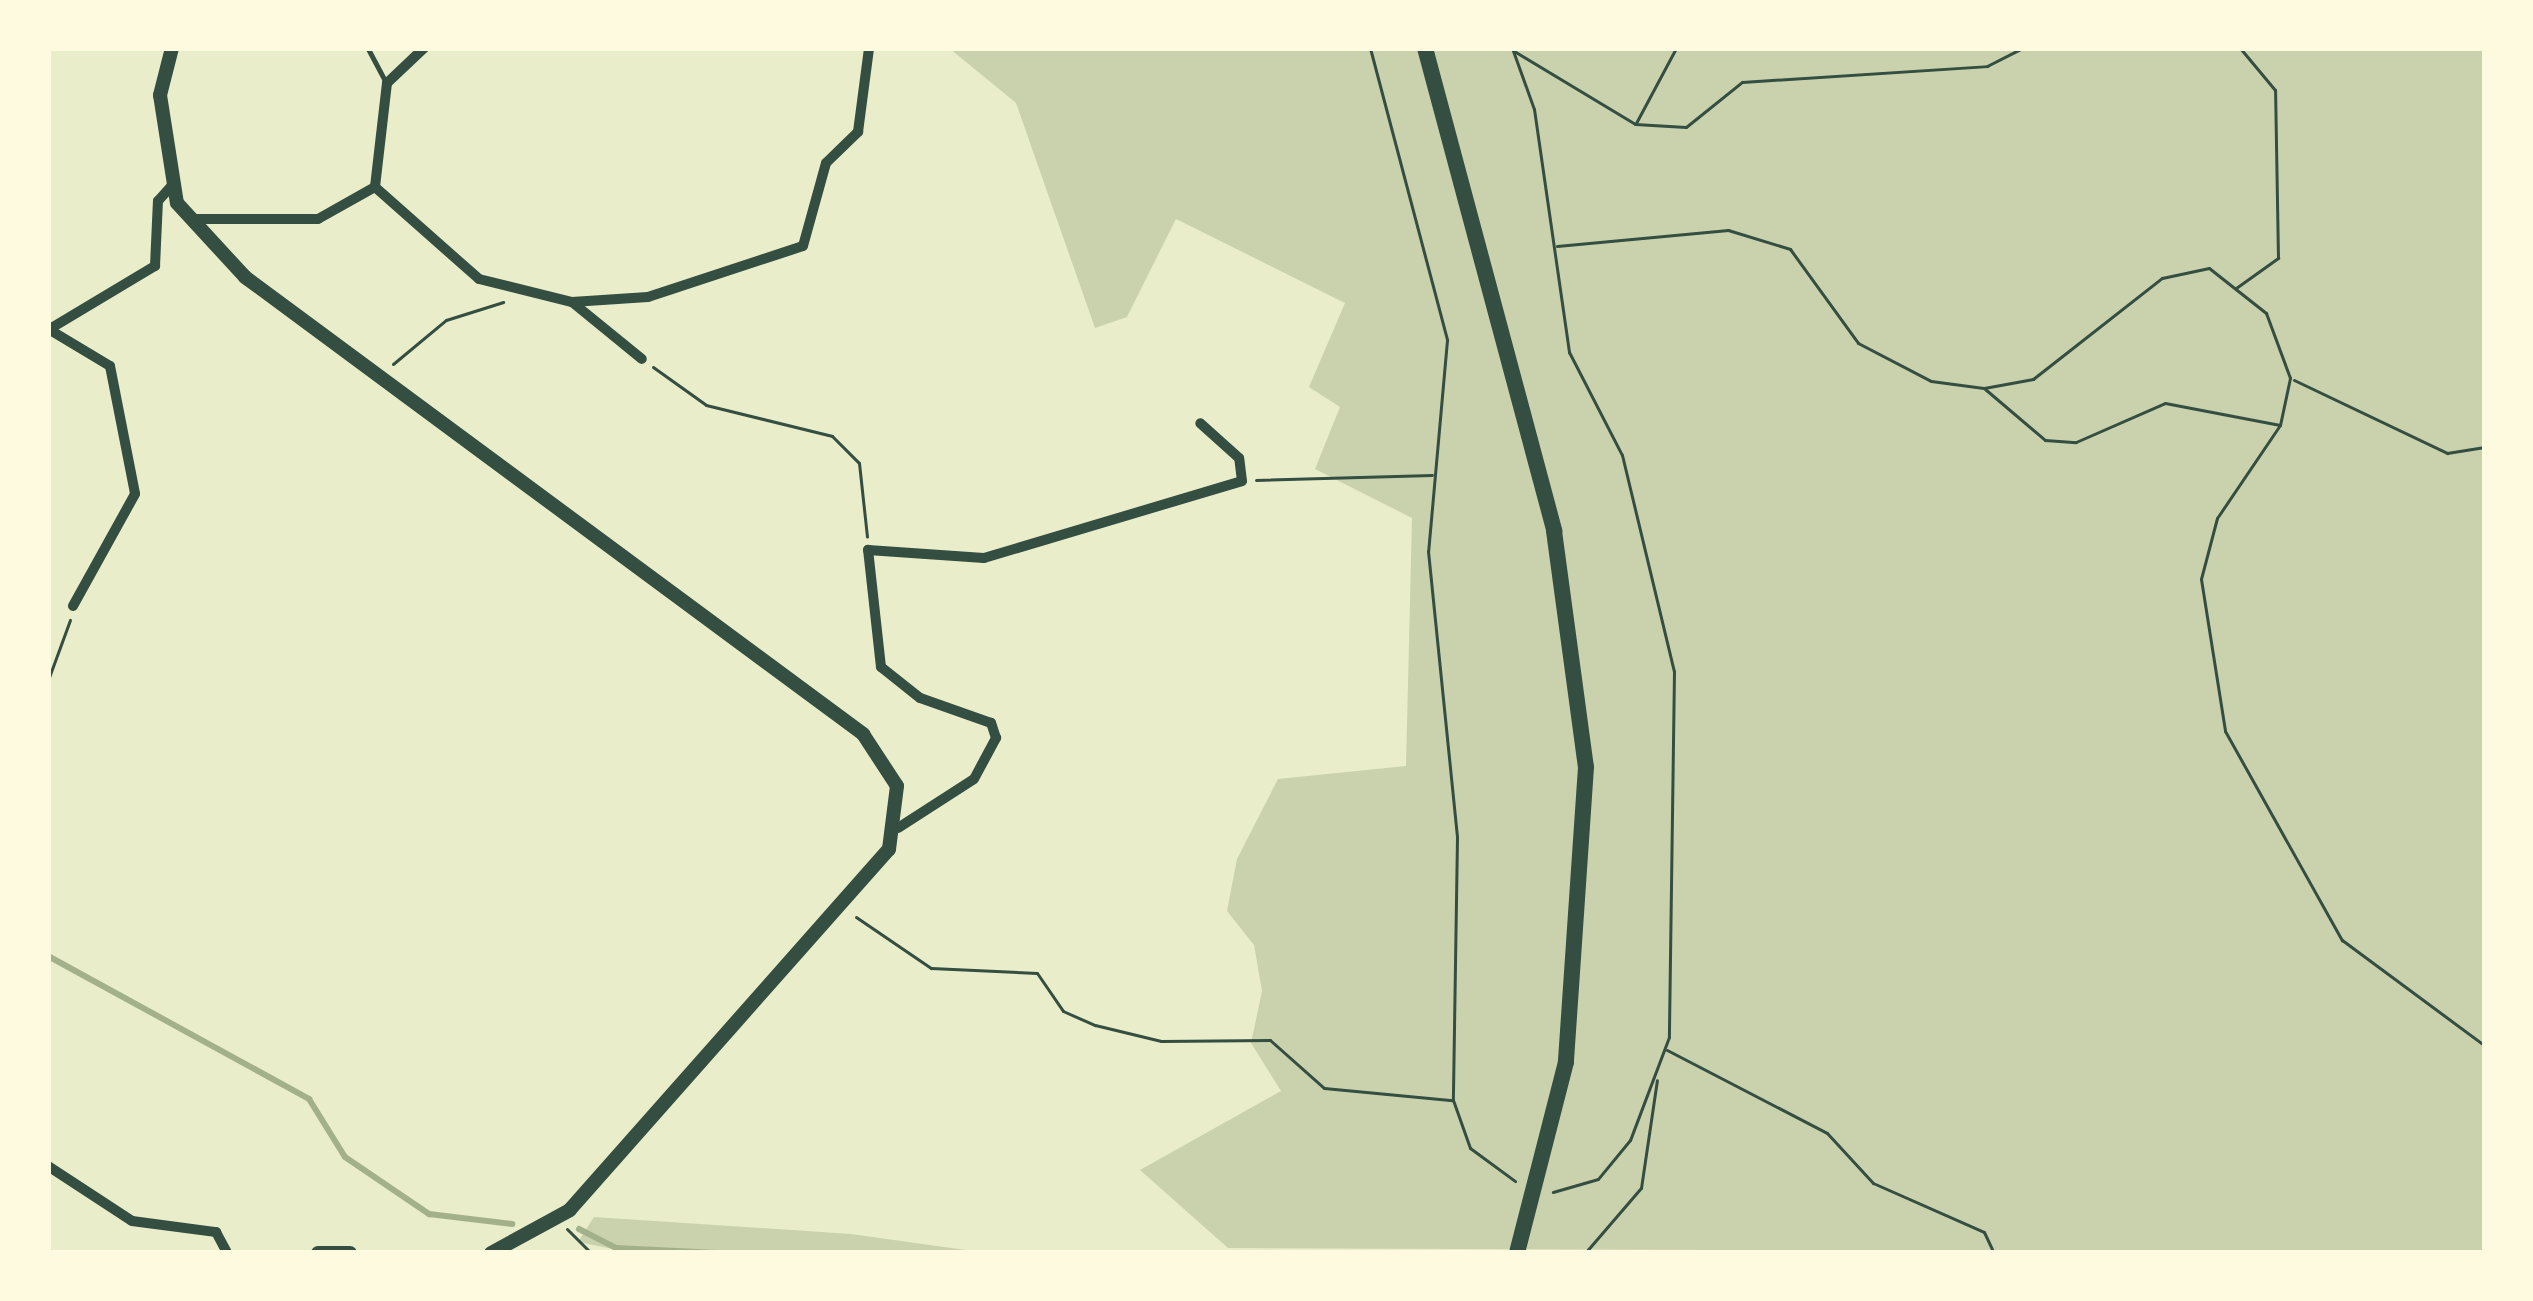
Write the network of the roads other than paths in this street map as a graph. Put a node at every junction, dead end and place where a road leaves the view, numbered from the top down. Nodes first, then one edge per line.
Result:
1 (172, 48) edge
2 (368, 48) edge
3 (424, 48) edge
4 (868, 48) edge
5 (1425, 48) edge
6 (387, 83) junction
7 (174, 183) junction
8 (375, 187) junction
9 (192, 219) junction
10 (572, 302) junction
11 (49, 330) edge
12 (641, 359) road end
13 (1200, 423) dead end
14 (73, 606) road end
15 (898, 828) junction
16 (48, 1166) edge
17 (227, 1253) edge
18 (318, 1253) edge
19 (350, 1253) edge
20 (490, 1253) edge
21 (1517, 1253) edge

1 - 7 street
2 - 6 lane
3 - 6 street
4 - 10 street
5 - 21 highway
6 - 8 street
7 - 9 street
7 - 11 street
8 - 9 street
8 - 10 street
9 - 15 street
10 - 12 street
11 - 14 street
13 - 15 street
15 - 20 street
16 - 17 street
18 - 19 street

